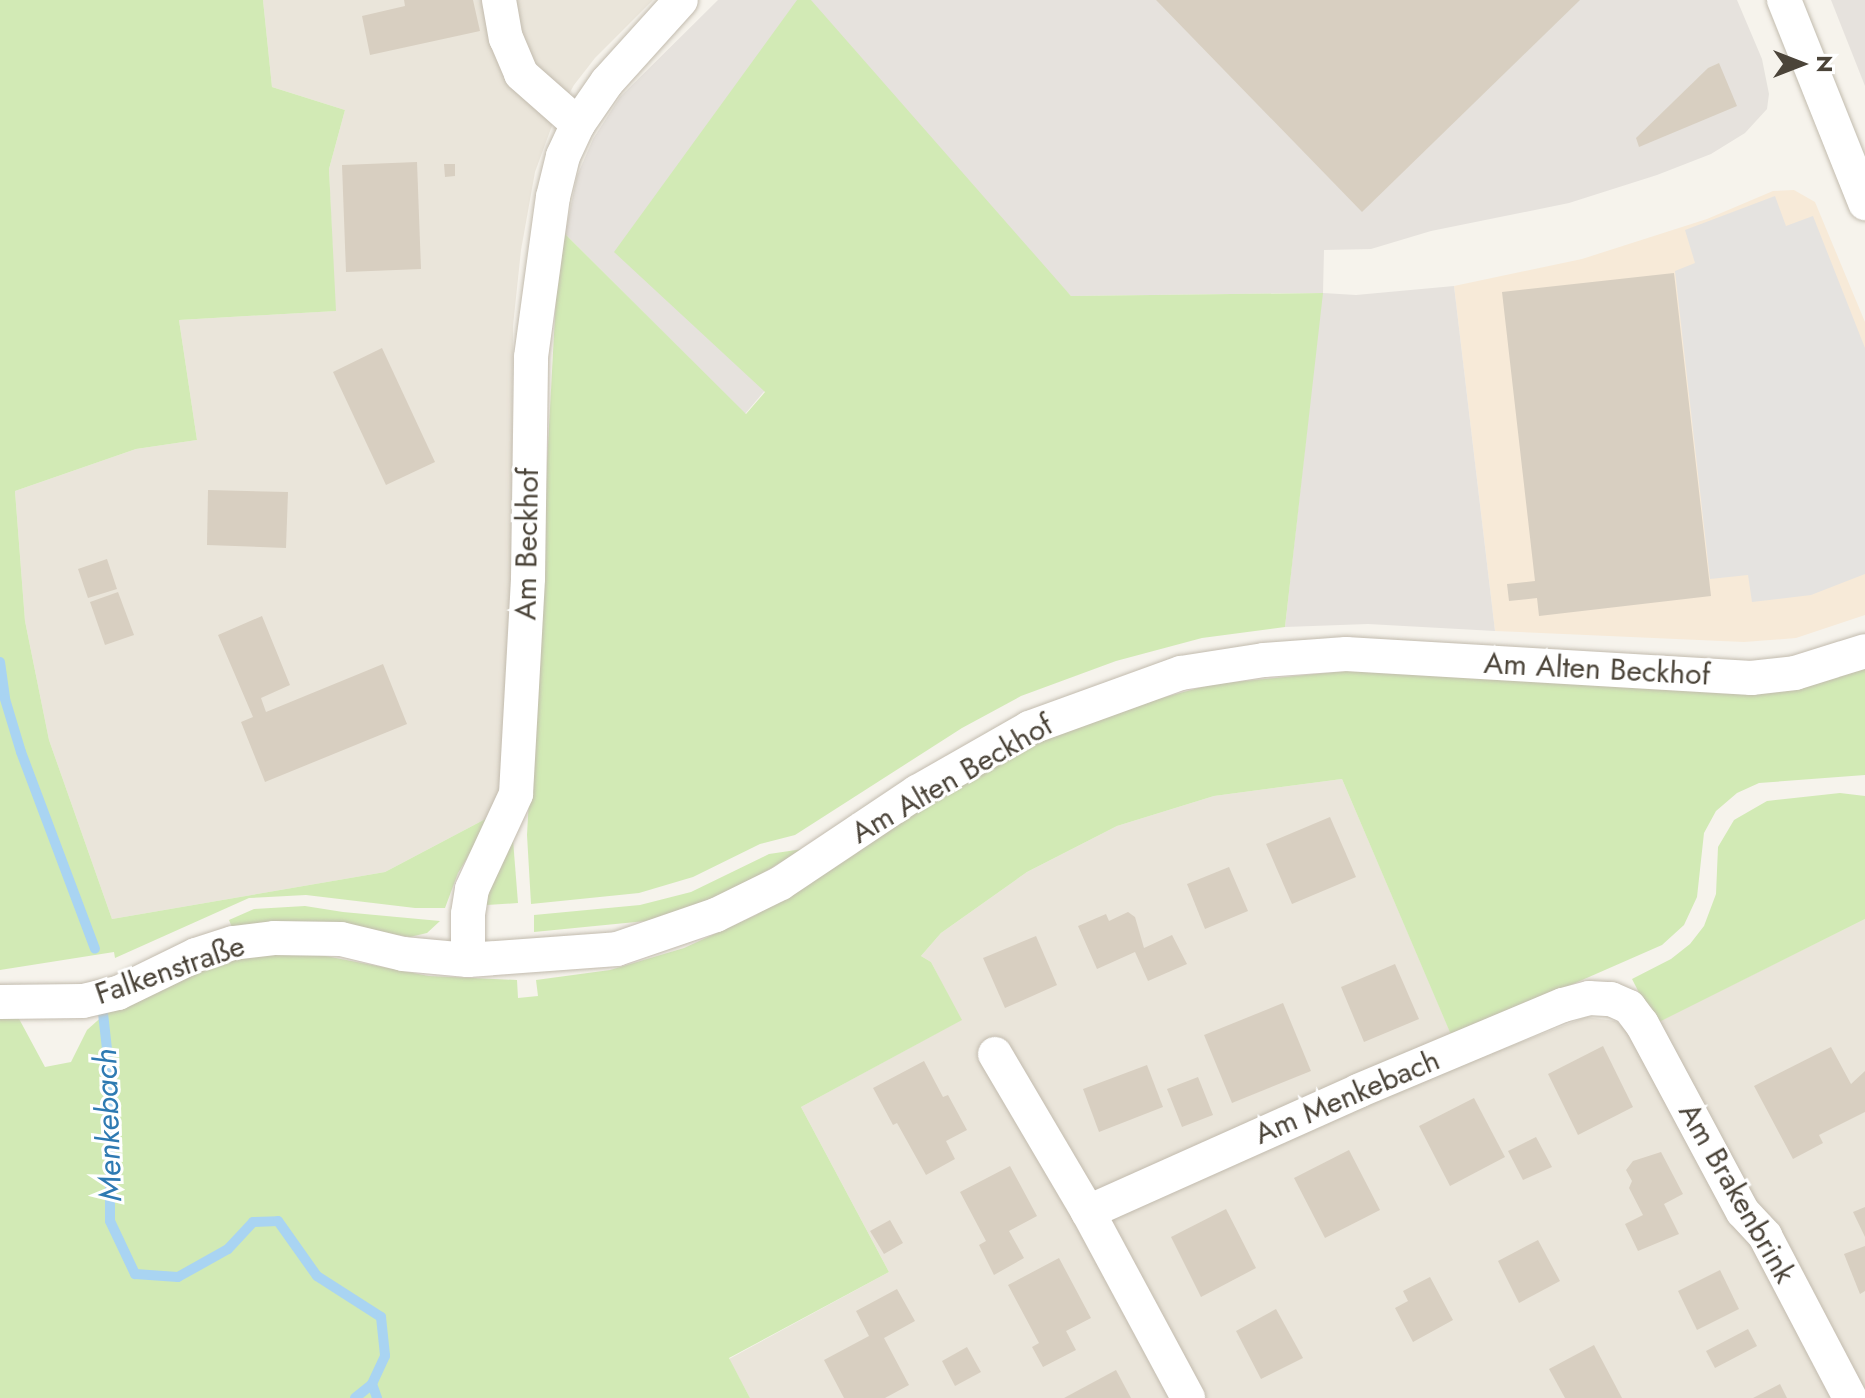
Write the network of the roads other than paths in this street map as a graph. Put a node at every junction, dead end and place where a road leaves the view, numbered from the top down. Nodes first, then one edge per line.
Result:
1 (499, 0) edge
2 (1784, 0) edge
3 (671, 4) edge
4 (578, 124) junction
5 (1865, 203) edge
6 (1865, 651) edge
7 (341, 939) joint
8 (468, 960) junction
9 (1611, 999) joint
10 (0, 1002) edge
11 (995, 1054) dead end
12 (1088, 1212) junction
13 (1188, 1398) edge
14 (1850, 1398) edge

1 - 4 street
2 - 5 street
3 - 4 street, Am Beckhof
4 - 8 street, Am Beckhof
6 - 8 street, Am Alten Beckhof
7 - 8 street, Am Alten Beckhof
7 - 10 street, Falkenstraße
9 - 12 street, Am Menkebach
9 - 14 street, Am Brakenbrink
11 - 12 street
12 - 13 street

